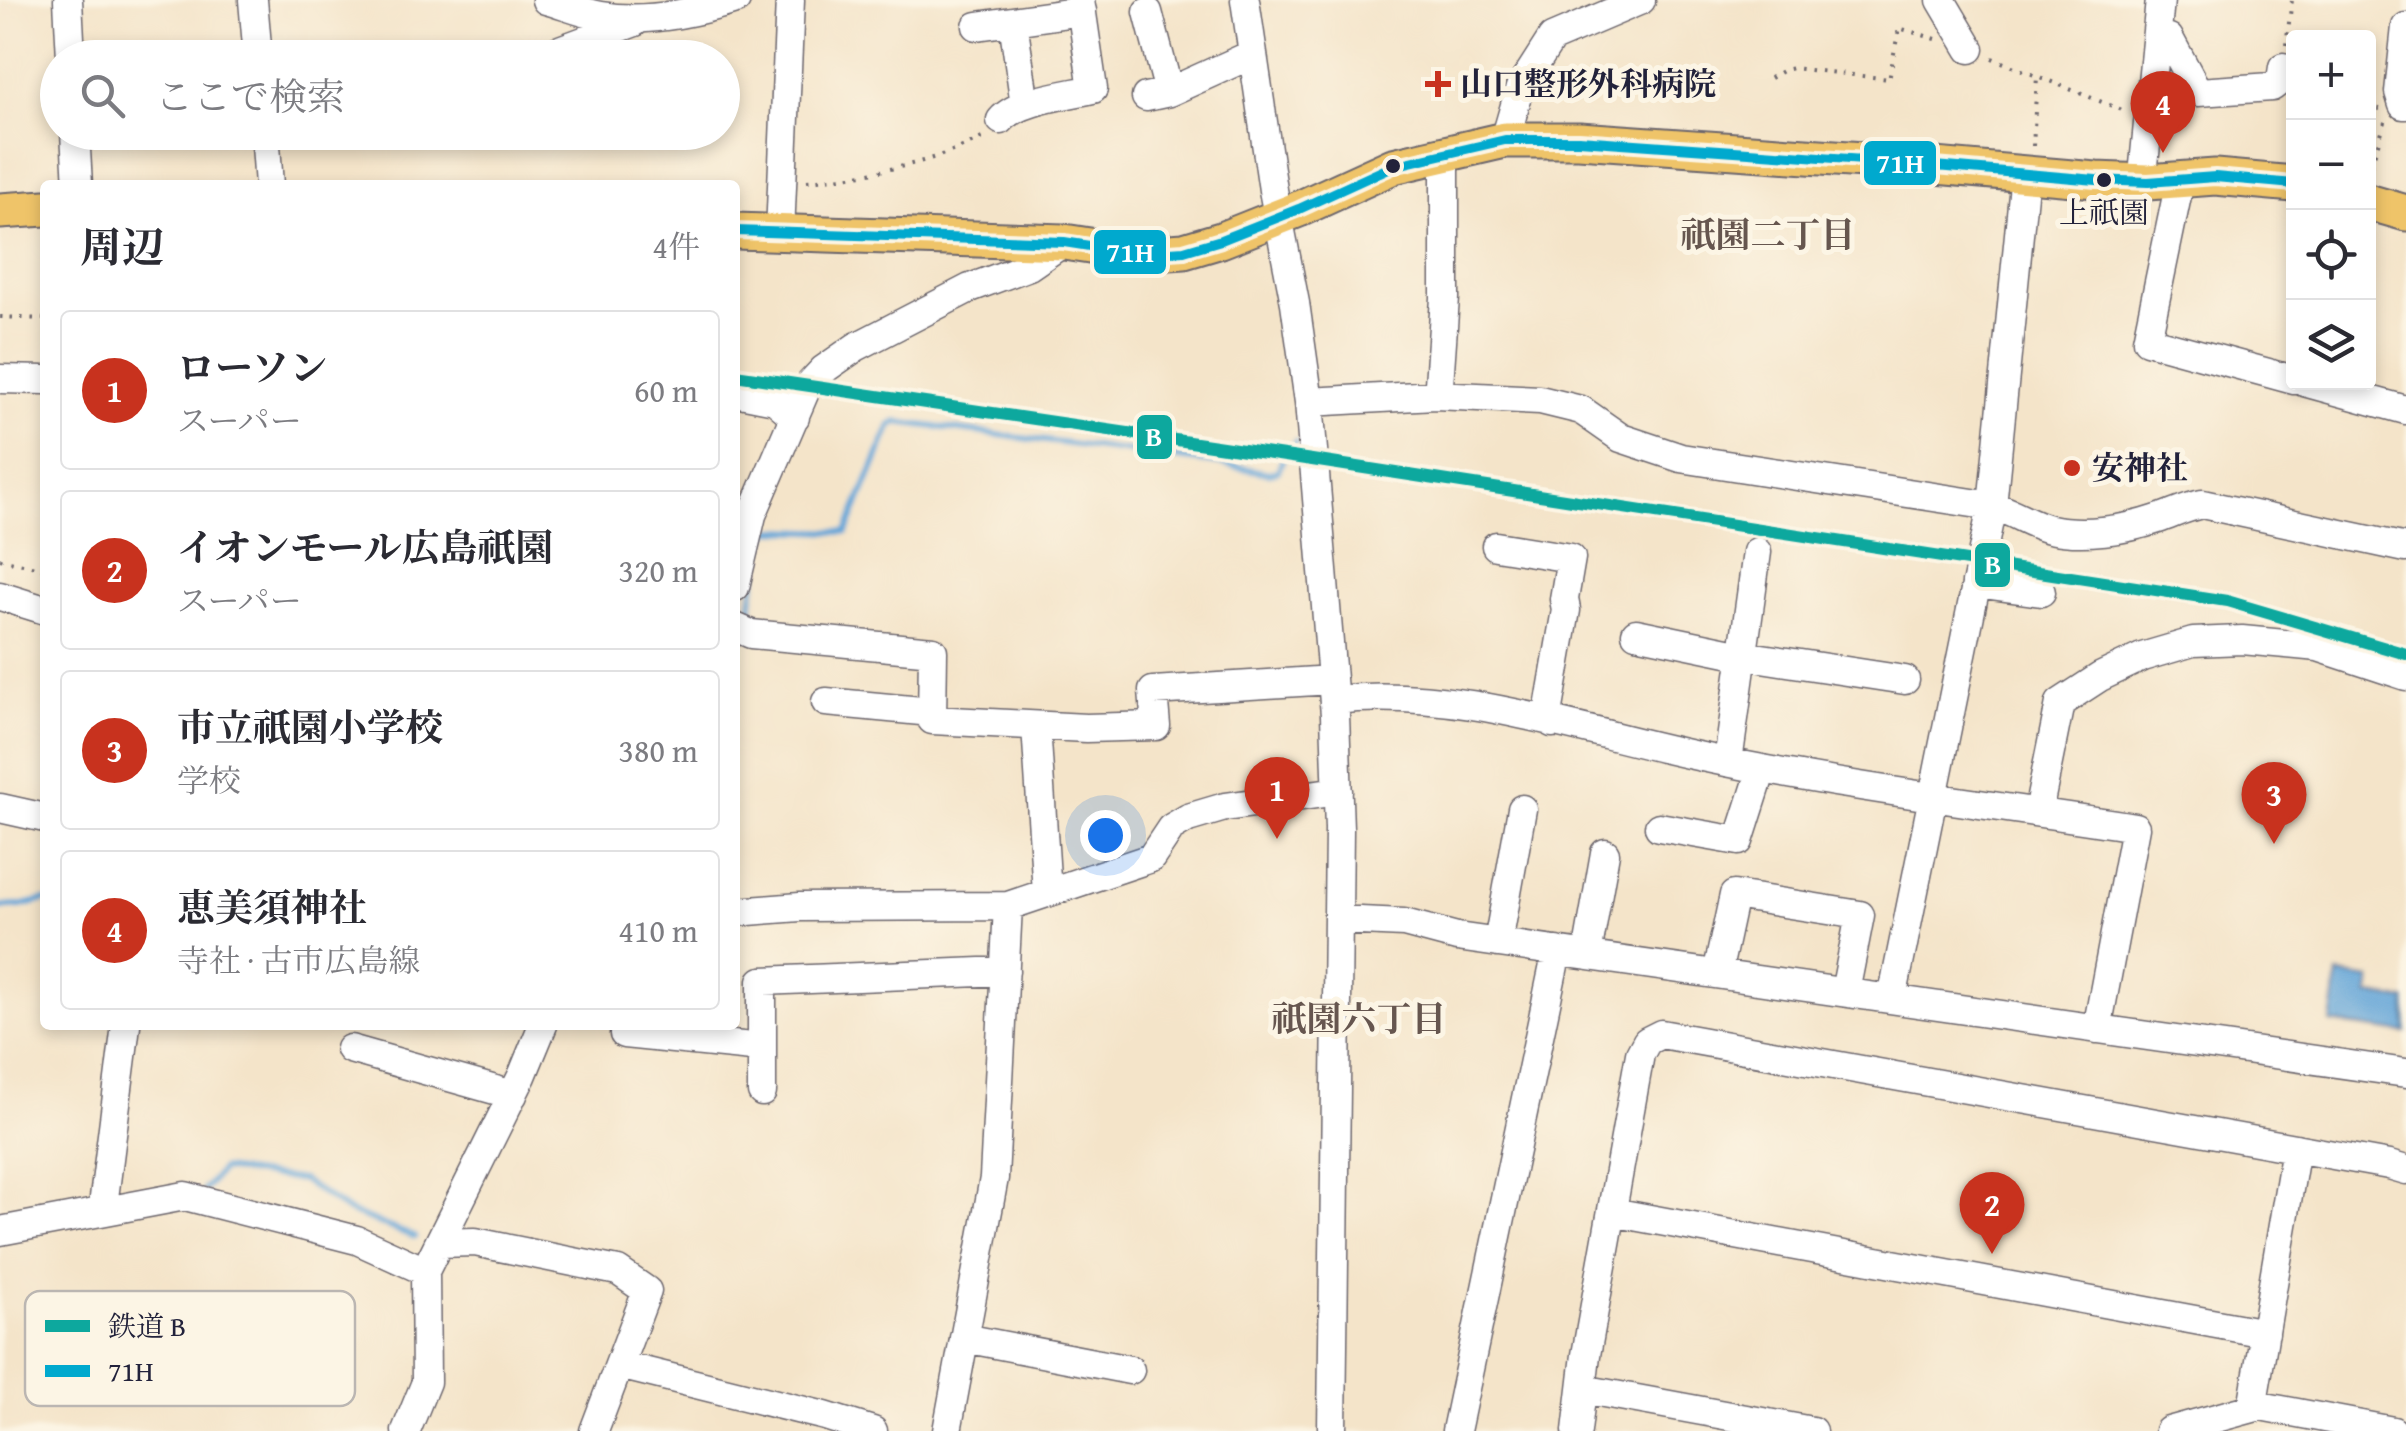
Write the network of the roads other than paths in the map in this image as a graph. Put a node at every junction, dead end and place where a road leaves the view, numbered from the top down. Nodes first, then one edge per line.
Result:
1 (68, 0) edge
2 (254, 0) edge
3 (546, 0) edge
4 (736, 0) edge
5 (790, 0) edge
6 (1244, 0) edge
7 (1641, 0) edge
8 (1941, 0) edge
9 (2160, 0) edge
10 (1081, 6) edge
11 (1148, 12) dead end
12 (640, 19) junction
13 (1014, 21) junction
14 (978, 26) dead end
15 (2406, 27) edge
16 (2157, 34) junction
17 (70, 40) edge
18 (257, 40) edge
19 (585, 40) edge
20 (1970, 49) road end
21 (1253, 56) junction
22 (2283, 67) road end
23 (2397, 107) edge
24 (1504, 140) junction
25 (76, 150) edge
26 (271, 150) edge
27 (1446, 153) junction
28 (2028, 174) junction
29 (78, 180) edge
30 (269, 180) edge
31 (2164, 182) junction
32 (2286, 183) edge
33 (2376, 205) edge
34 (40, 208) edge
35 (0, 211) edge
36 (2406, 214) edge
37 (1278, 217) junction
38 (740, 231) edge
39 (780, 233) junction
40 (1064, 242) junction
41 (2286, 378) edge
42 (0, 379) edge
43 (40, 380) edge
44 (1439, 384) dead end
45 (2333, 390) edge
46 (740, 393) edge
47 (1309, 402) junction
48 (2406, 410) edge
49 (794, 417) junction
50 (1992, 506) junction
51 (1496, 546) dead end
52 (2406, 548) edge
53 (1757, 552) dead end
54 (740, 566) edge
55 (1976, 583) junction
56 (2042, 592) dead end
57 (0, 596) edge
58 (40, 608) edge
59 (740, 630) edge
60 (1636, 633) dead end
61 (1742, 655) junction
62 (2406, 676) edge
63 (1906, 680) dead end
64 (1333, 690) junction
65 (826, 702) dead end
66 (932, 712) junction
67 (1552, 722) junction
68 (1036, 726) junction
69 (1728, 762) junction
70 (1762, 769) junction
71 (1338, 791) junction
72 (1933, 796) junction
73 (0, 808) edge
74 (1522, 809) dead end
75 (2038, 812) junction
76 (40, 817) edge
77 (1659, 827) dead end
78 (1605, 853) dead end
79 (1047, 893) junction
80 (1008, 906) junction
81 (740, 912) edge
82 (1338, 920) junction
83 (1498, 942) junction
84 (1558, 950) junction
85 (1587, 955) junction
86 (1005, 970) junction
87 (1718, 974) junction
88 (1845, 992) junction
89 (1892, 999) junction
90 (2097, 1029) junction
91 (125, 1030) edge
92 (541, 1030) edge
93 (624, 1034) dead end
94 (762, 1048) junction
95 (350, 1049) dead end
96 (2406, 1073) edge
97 (762, 1092) dead end
98 (513, 1095) junction
99 (2296, 1148) junction
100 (2406, 1170) edge
101 (106, 1211) junction
102 (1612, 1212) junction
103 (0, 1231) edge
104 (438, 1243) junction
105 (425, 1271) junction
106 (2264, 1333) junction
107 (964, 1338) junction
108 (619, 1364) junction
109 (1130, 1370) dead end
110 (1582, 1388) junction
111 (2252, 1408) junction
112 (406, 1431) edge
113 (594, 1431) edge
114 (873, 1431) edge
115 (947, 1431) edge
116 (1332, 1431) edge
117 (1456, 1431) edge
118 (1577, 1431) edge
119 (1812, 1431) edge
120 (2170, 1431) edge
121 (2393, 1431) edge

1 - 17 street
2 - 18 street
3 - 12 street
4 - 12 street
5 - 39 street
6 - 21 street
7 - 24 street
8 - 20 street
9 - 16 street
10 - 13 street
10 - 13 street
11 - 21 street
12 - 19 street
13 - 14 street
15 - 23 street
16 - 22 street
16 - 31 street
21 - 37 street
24 - 27 main road
24 - 28 main road
25 - 29 street
26 - 30 street
27 - 37 main road
27 - 44 street
28 - 31 main road
28 - 50 street
31 - 32 main road
31 - 41 street
33 - 36 main road
34 - 35 main road
37 - 40 main road
37 - 47 street
38 - 39 main road
39 - 40 main road
40 - 49 street
42 - 43 street
45 - 48 street
46 - 49 street
47 - 50 street
47 - 64 street
49 - 54 street
50 - 52 street
50 - 55 street
51 - 67 street
53 - 61 street
55 - 56 street
55 - 72 street
57 - 58 street
59 - 66 street
60 - 61 street
61 - 63 street
61 - 69 street
62 - 75 street
64 - 67 street
64 - 68 street
64 - 71 street
65 - 66 street
66 - 68 street
67 - 69 street
68 - 79 street
69 - 70 street
70 - 72 street
70 - 77 street
71 - 79 street
71 - 82 street
72 - 75 street
72 - 89 street
73 - 76 street
74 - 83 street
75 - 90 street
78 - 85 street
79 - 80 street
80 - 81 street
80 - 86 street
82 - 83 street
82 - 116 street
83 - 84 street
84 - 85 street
84 - 117 street
85 - 87 street
86 - 94 street
86 - 107 street
87 - 88 street
87 - 88 street
88 - 89 street
89 - 90 street
90 - 96 street
91 - 101 street
92 - 98 street
93 - 94 street
94 - 97 street
95 - 98 street
98 - 104 street
99 - 100 street
99 - 102 street
99 - 106 street
101 - 103 street
101 - 105 street
102 - 106 street
102 - 110 street
104 - 105 street
104 - 108 street
105 - 112 street
106 - 111 street
107 - 109 street
107 - 115 street
108 - 113 street
108 - 114 street
110 - 118 street
110 - 119 street
111 - 120 street
111 - 121 street

